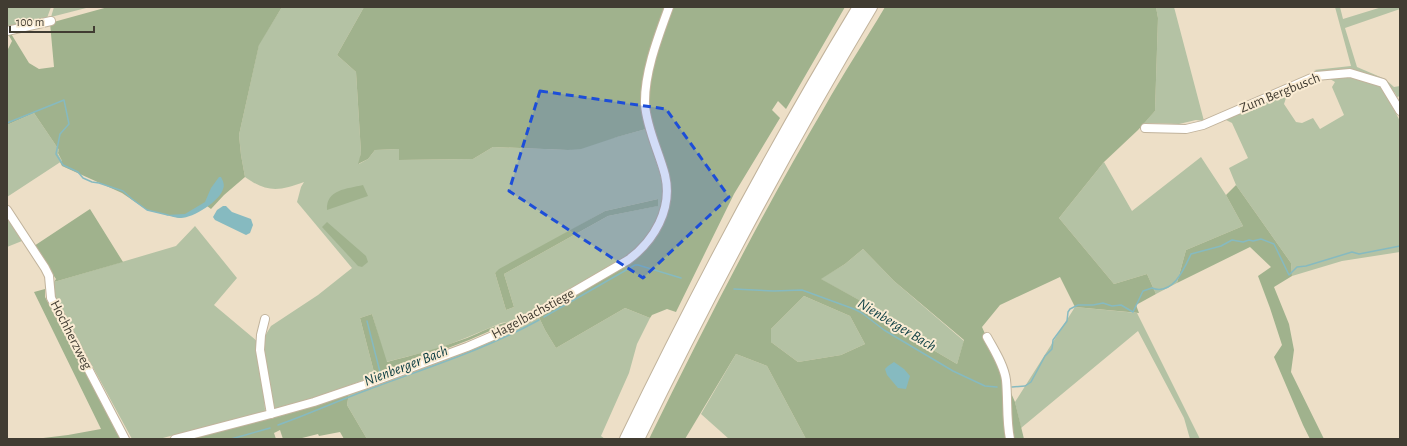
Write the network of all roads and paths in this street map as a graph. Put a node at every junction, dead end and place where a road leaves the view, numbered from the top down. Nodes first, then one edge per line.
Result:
1 (669, 7) edge
2 (859, 7) edge
3 (871, 7) edge
4 (51, 21) dead end
5 (7, 31) edge
6 (1400, 111) edge
7 (794, 128) junction
8 (1145, 128) dead end
9 (7, 210) edge
10 (266, 319) dead end
11 (987, 337) dead end
12 (271, 414) junction
13 (125, 439) edge
14 (174, 439) edge
15 (626, 439) edge
16 (638, 439) edge
17 (1010, 439) edge

1 - 12 street, Hagelbachstiege
2 - 7 highway
3 - 7 highway
4 - 5 street
6 - 8 street, Zum Bergbusch
7 - 15 highway
7 - 16 highway
9 - 13 street, Hochherzweg
10 - 12 street
11 - 17 street
12 - 14 street, Hagelbachstiege

